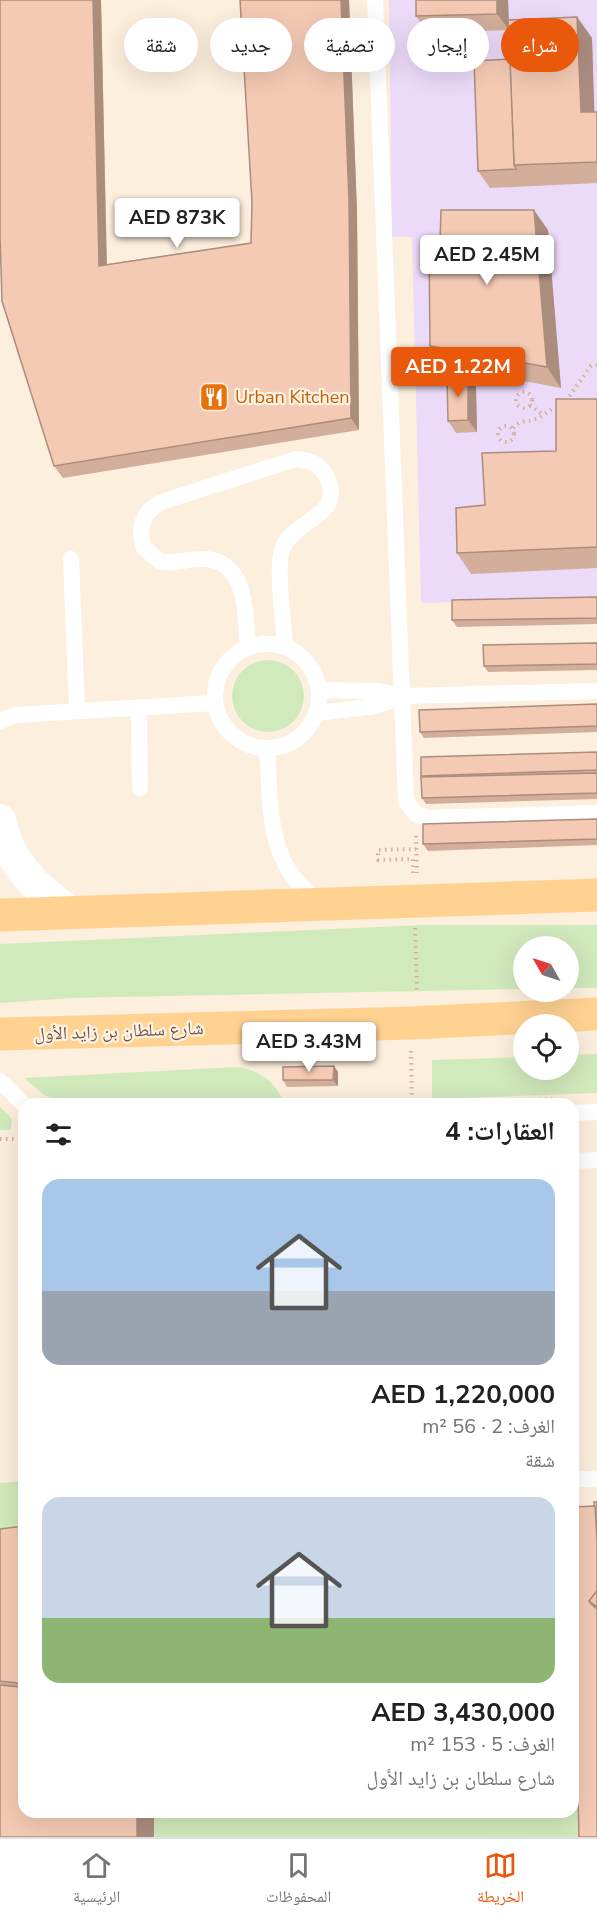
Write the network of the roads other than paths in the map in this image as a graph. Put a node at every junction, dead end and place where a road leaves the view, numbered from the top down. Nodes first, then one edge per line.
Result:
1 (375, 0) edge
2 (71, 559) dead end
3 (285, 647) junction
4 (248, 648) junction
5 (319, 690) junction
6 (597, 691) edge
7 (404, 696) junction
8 (215, 703) junction
9 (140, 708) junction
10 (76, 710) junction
11 (317, 713) junction
12 (0, 721) edge
13 (267, 749) junction
14 (140, 788) dead end
15 (597, 813) edge
16 (0, 820) edge
17 (597, 895) edge
18 (327, 904) junction
19 (73, 913) junction
20 (0, 915) edge
21 (597, 1014) edge
22 (0, 1034) edge
23 (0, 1081) edge
24 (18, 1099) edge
25 (597, 1112) edge
26 (579, 1113) edge
27 (597, 1160) edge
28 (579, 1161) edge
29 (579, 1479) edge
30 (597, 1479) edge

1 - 7 lane
2 - 10 lane
3 - 4 lane
3 - 4 lane
3 - 5 lane
4 - 8 lane
5 - 7 lane
5 - 11 lane
6 - 7 lane
7 - 11 lane
7 - 15 lane
8 - 9 lane
8 - 13 lane
9 - 10 lane
9 - 14 lane
10 - 12 lane
11 - 13 lane
13 - 18 lane
16 - 19 street
17 - 18 main road
18 - 19 main road
19 - 20 main road
21 - 22 main road, شارع سلطان بن زايد الأول
23 - 24 lane
25 - 26 lane
27 - 28 lane
29 - 30 lane

